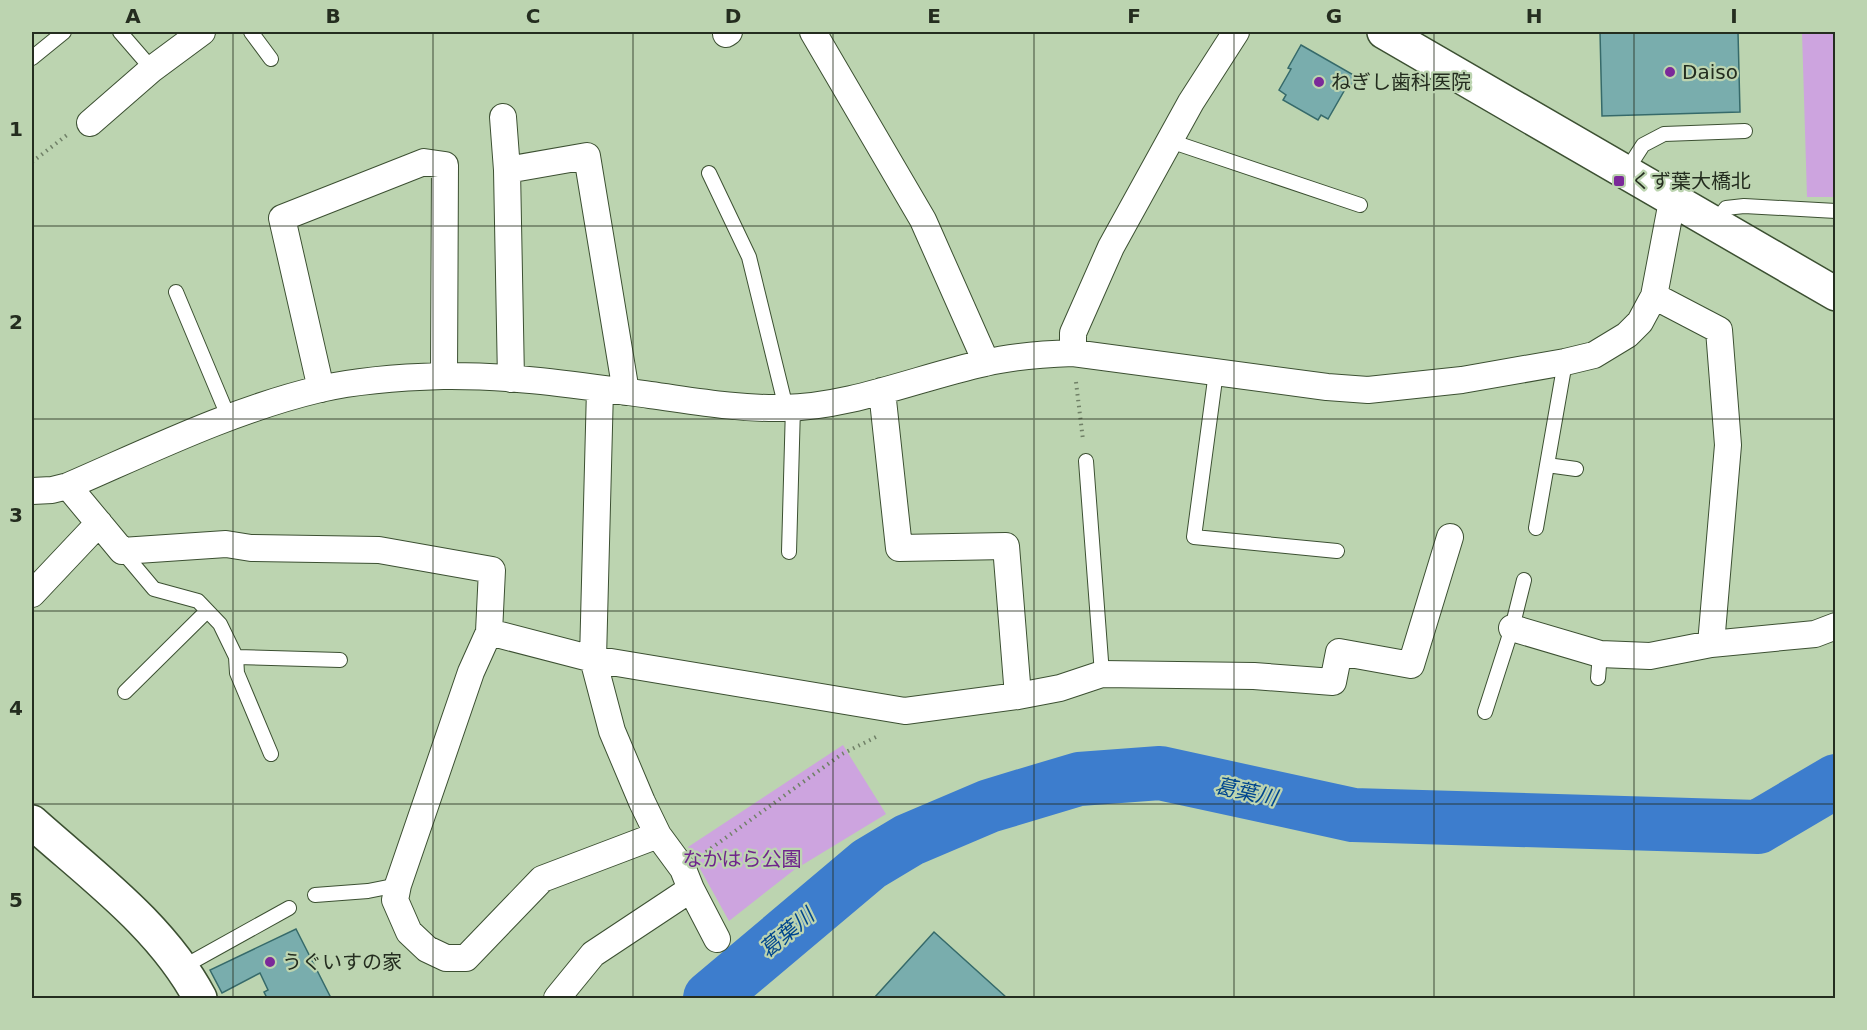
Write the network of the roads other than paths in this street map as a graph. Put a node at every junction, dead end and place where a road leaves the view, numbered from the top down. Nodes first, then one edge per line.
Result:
1 (64, 32) edge
2 (120, 32) edge
3 (202, 32) edge
4 (251, 32) edge
5 (813, 32) edge
6 (1236, 32) edge
7 (1384, 32) edge
8 (32, 58) edge
9 (271, 59) dead end
10 (152, 69) junction
11 (503, 117) dead end
12 (90, 123) road end
13 (1745, 131) dead end
14 (1170, 141) junction
15 (507, 170) junction
16 (709, 173) dead end
17 (1625, 173) junction
18 (1672, 201) junction
19 (1360, 205) dead end
20 (1836, 211) edge
21 (1714, 224) junction
22 (176, 292) dead end
23 (1836, 294) edge
24 (1654, 296) junction
25 (1073, 353) junction
26 (986, 362) junction
27 (1565, 362) junction
28 (1216, 372) junction
29 (444, 376) junction
30 (511, 379) junction
31 (321, 389) junction
32 (600, 389) junction
33 (882, 391) junction
34 (626, 392) junction
35 (789, 408) junction
36 (228, 416) junction
37 (1086, 461) road end
38 (1548, 465) junction
39 (1576, 469) dead end
40 (68, 486) junction
41 (32, 491) edge
42 (99, 523) junction
43 (1536, 528) dead end
44 (1450, 537) dead end
45 (122, 551) junction
46 (1337, 551) dead end
47 (789, 552) dead end
48 (1524, 580) dead end
49 (32, 594) edge
50 (207, 611) junction
51 (1836, 626) edge
52 (1512, 628) junction
53 (489, 632) junction
54 (1711, 644) junction
55 (236, 657) junction
56 (593, 659) junction
57 (340, 660) dead end
58 (1102, 674) junction
59 (125, 692) dead end
60 (1018, 696) junction
61 (1485, 712) dead end
62 (271, 754) dead end
63 (32, 822) edge
64 (658, 835) junction
65 (687, 879) junction
66 (398, 885) junction
67 (315, 895) dead end
68 (289, 908) dead end
69 (717, 939) dead end
70 (181, 968) junction
71 (200, 999) edge
72 (556, 999) edge

1 - 8 lane
2 - 10 lane
3 - 10 street
4 - 9 lane
5 - 26 street
6 - 14 street
7 - 17 street
10 - 12 street
11 - 15 street
13 - 17 lane
14 - 19 lane
14 - 25 street
15 - 30 street
15 - 34 street
16 - 35 lane
17 - 18 street
18 - 21 street
18 - 24 street
20 - 21 lane
21 - 23 street
22 - 36 lane
24 - 27 street
24 - 54 street
25 - 26 street
25 - 28 street
26 - 33 street
27 - 28 street
27 - 38 lane
28 - 46 lane
29 - 30 street
29 - 31 street
29 - 31 street
30 - 32 street
31 - 36 street
32 - 34 street
32 - 56 street
33 - 35 street
33 - 60 street
34 - 35 street
35 - 47 lane
36 - 40 street
37 - 58 lane
38 - 39 lane
38 - 43 lane
40 - 41 street
40 - 42 street
42 - 45 street
42 - 49 street
44 - 58 street
45 - 50 lane
45 - 53 street
48 - 52 lane
50 - 55 lane
50 - 59 lane
51 - 54 street
52 - 54 street
52 - 61 lane
53 - 56 street
53 - 66 street
55 - 57 lane
55 - 62 lane
56 - 60 street
56 - 64 street
58 - 60 street
63 - 70 street
64 - 65 street
64 - 66 street
65 - 69 street
65 - 72 street
66 - 67 lane
68 - 70 lane
70 - 71 street

